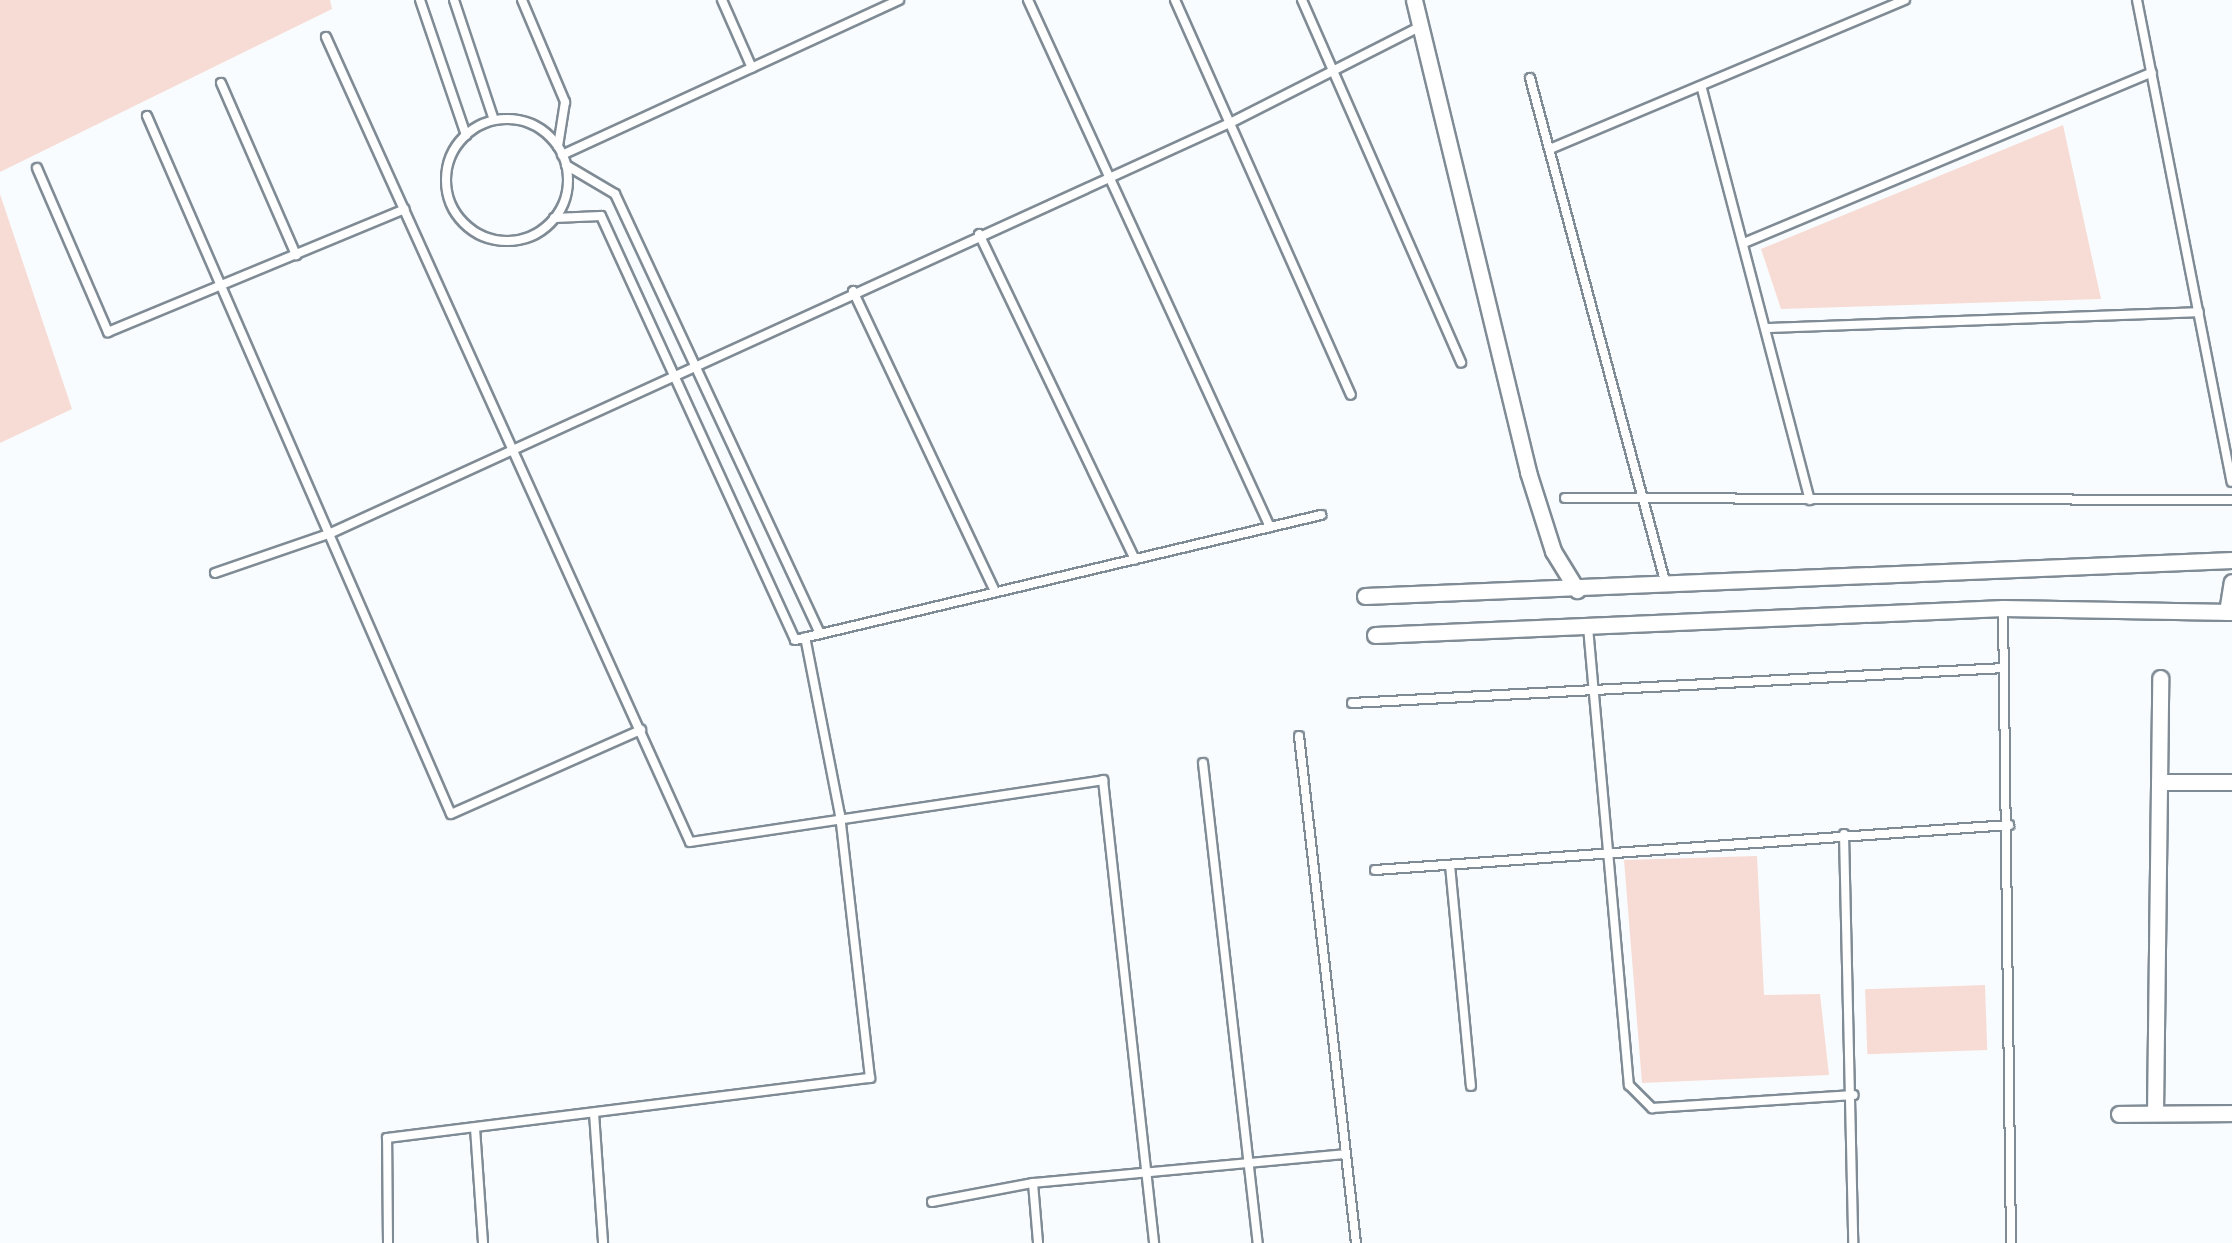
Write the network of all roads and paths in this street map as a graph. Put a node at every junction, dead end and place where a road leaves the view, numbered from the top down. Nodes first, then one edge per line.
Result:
1 (420, 0) edge
2 (454, 0) edge
3 (522, 0) edge
4 (722, 0) edge
5 (899, 0) edge
6 (1028, 0) edge
7 (1175, 0) edge
8 (1302, 0) edge
9 (1414, 0) edge
10 (1904, 0) edge
11 (2136, 0) edge
12 (879, 4) edge
13 (1422, 26) junction
14 (326, 36) dead end
15 (752, 68) junction
16 (1332, 68) junction
17 (2152, 72) junction
18 (1530, 78) dead end
19 (221, 83) dead end
20 (1702, 90) junction
21 (147, 116) dead end
22 (494, 120) junction
23 (1230, 123) junction
24 (466, 136) junction
25 (1550, 149) junction
26 (560, 150) junction
27 (566, 165) junction
28 (37, 168) dead end
29 (1110, 177) junction
30 (405, 209) junction
31 (554, 218) junction
32 (979, 234) junction
33 (1744, 243) junction
34 (296, 255) junction
35 (221, 286) junction
36 (853, 290) junction
37 (2198, 312) junction
38 (1766, 328) junction
39 (698, 361) junction
40 (1460, 362) dead end
41 (674, 372) junction
42 (1352, 395) dead end
43 (513, 447) junction
44 (2232, 482) edge
45 (1644, 497) junction
46 (1565, 498) dead end
47 (1810, 500) junction
48 (2232, 500) edge
49 (1321, 516) dead end
50 (1270, 528) junction
51 (331, 533) junction
52 (1135, 560) junction
53 (2232, 560) edge
54 (215, 574) dead end
55 (2232, 582) edge
56 (1666, 586) junction
57 (1577, 590) junction
58 (996, 592) junction
59 (1365, 596) dead end
60 (2003, 608) junction
61 (2230, 612) edge
62 (1588, 626) junction
63 (820, 634) junction
64 (1375, 635) dead end
65 (805, 637) junction
66 (2004, 668) junction
67 (2160, 678) dead end
68 (1594, 686) junction
69 (1352, 702) dead end
70 (642, 730) junction
71 (1299, 736) dead end
72 (1203, 763) dead end
73 (2159, 782) junction
74 (2232, 782) edge
75 (840, 815) junction
76 (2009, 825) junction
77 (1844, 834) junction
78 (1610, 850) junction
79 (1450, 865) junction
80 (1375, 870) dead end
81 (1471, 1086) dead end
82 (1854, 1096) junction
83 (2232, 1112) edge
84 (594, 1113) junction
85 (2155, 1113) junction
86 (2119, 1114) dead end
87 (475, 1128) junction
88 (1346, 1154) junction
89 (1248, 1162) junction
90 (1147, 1172) junction
91 (1033, 1183) junction
92 (932, 1202) dead end
93 (388, 1243) edge
94 (483, 1243) edge
95 (603, 1243) edge
96 (1038, 1243) edge
97 (1154, 1243) edge
98 (1258, 1243) edge
99 (1356, 1243) edge
100 (1852, 1243) edge
101 (2011, 1243) edge

1 - 24 lane
2 - 22 lane
3 - 26 lane
4 - 15 lane
5 - 12 lane
6 - 29 lane
7 - 23 lane
8 - 16 lane
9 - 13 street
10 - 20 lane
11 - 17 lane
12 - 15 lane
13 - 16 lane
13 - 57 street
14 - 30 lane
15 - 26 lane
16 - 23 lane
16 - 40 lane
17 - 33 lane
17 - 37 lane
18 - 25 lane
19 - 34 lane
20 - 25 lane
20 - 33 lane
21 - 35 lane
22 - 24 lane
22 - 26 lane
23 - 29 lane
23 - 42 lane
24 - 31 lane
25 - 45 lane
26 - 27 lane
27 - 31 lane
27 - 39 lane
28 - 35 lane
29 - 32 lane
29 - 50 lane
30 - 34 lane
30 - 43 lane
31 - 41 lane
32 - 36 lane
32 - 52 lane
33 - 38 lane
34 - 35 lane
35 - 51 lane
36 - 39 lane
36 - 58 lane
37 - 38 lane
37 - 44 lane
38 - 47 lane
39 - 41 lane
39 - 63 lane
41 - 43 lane
41 - 65 lane
43 - 51 lane
43 - 70 lane
45 - 46 lane
45 - 47 lane
45 - 56 lane
47 - 48 lane
49 - 50 lane
50 - 52 lane
51 - 54 lane
51 - 70 lane
52 - 58 lane
53 - 56 street
55 - 61 street
56 - 57 street
57 - 59 street
58 - 63 lane
60 - 61 street
60 - 62 street
60 - 66 lane
62 - 64 street
62 - 68 lane
63 - 65 lane
65 - 75 lane
66 - 68 lane
66 - 76 lane
67 - 73 street
68 - 69 lane
68 - 78 lane
70 - 75 lane
71 - 88 lane
72 - 89 lane
73 - 74 street
73 - 85 street
75 - 84 lane
75 - 90 lane
76 - 77 lane
76 - 101 lane
77 - 78 lane
77 - 82 lane
78 - 79 lane
78 - 82 lane
79 - 80 lane
79 - 81 lane
82 - 100 lane
83 - 85 street
84 - 87 lane
84 - 95 lane
85 - 86 street
87 - 93 lane
87 - 94 lane
88 - 89 lane
88 - 99 lane
89 - 90 lane
89 - 98 lane
90 - 91 lane
90 - 97 lane
91 - 92 lane
91 - 96 lane

